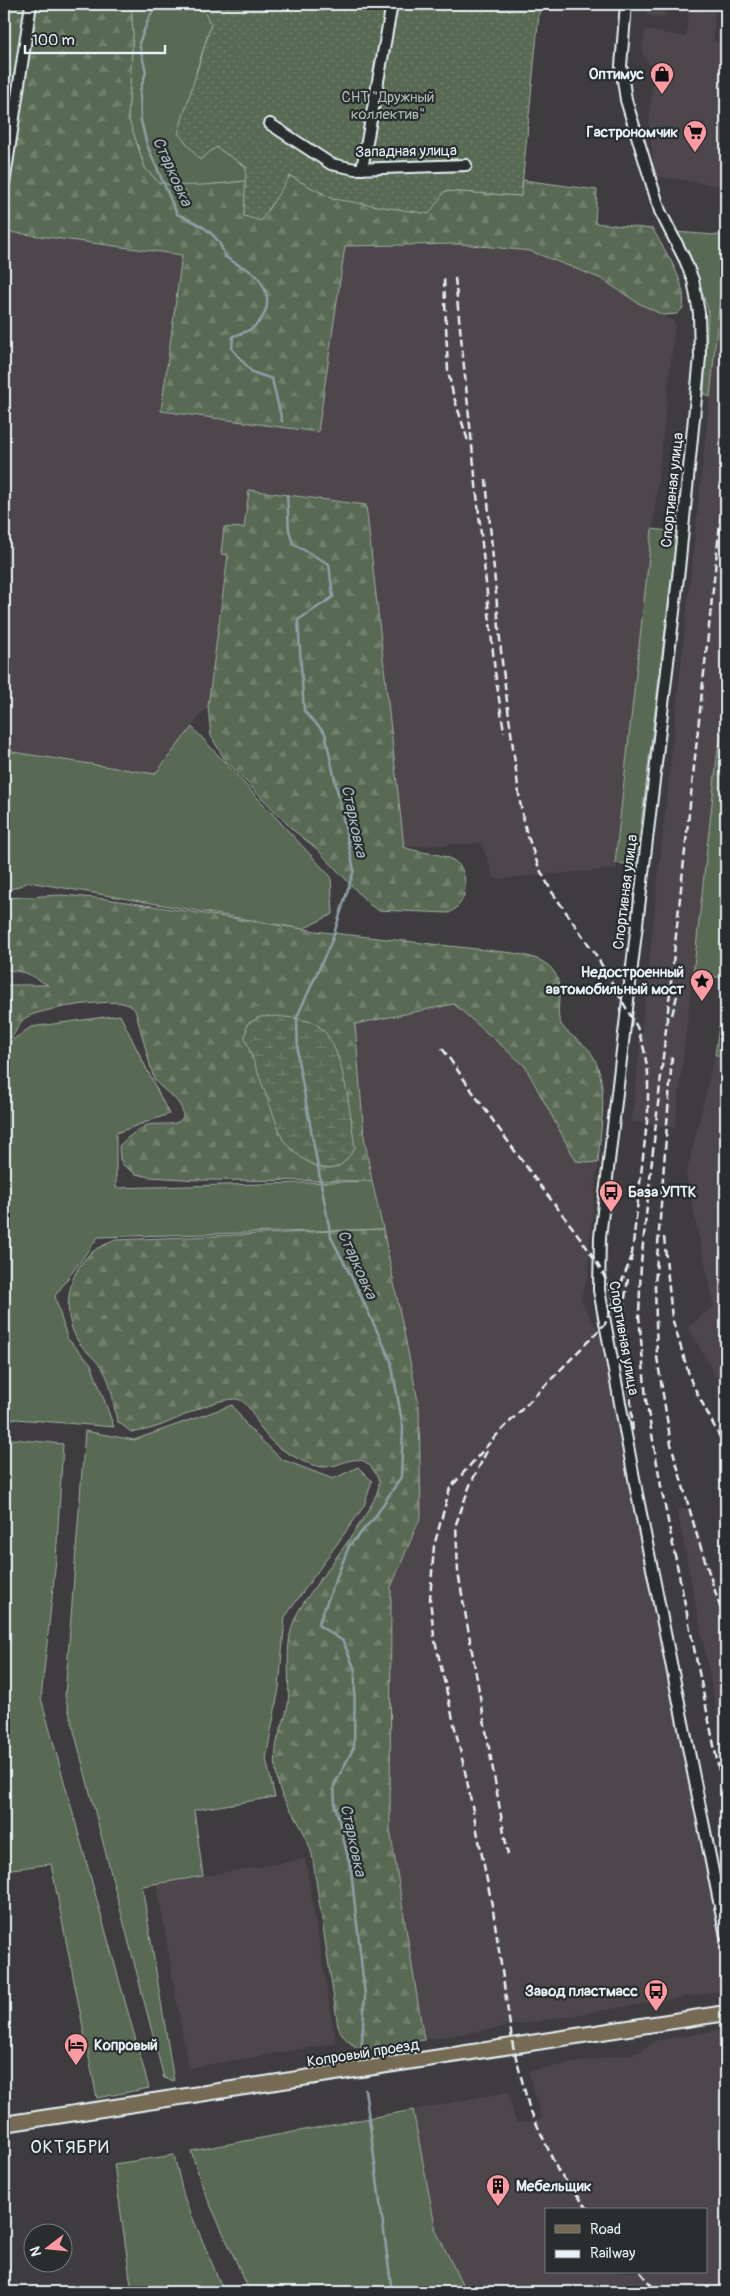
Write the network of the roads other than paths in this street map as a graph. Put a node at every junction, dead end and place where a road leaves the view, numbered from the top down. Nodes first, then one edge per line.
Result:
1 (31, 4) edge
2 (392, 4) edge
3 (626, 4) edge
4 (270, 124) dead end
5 (466, 165) dead end
6 (362, 169) junction
7 (4, 184) edge
8 (726, 1936) edge
9 (726, 2013) edge
10 (4, 2124) edge

1 - 7 street
2 - 6 street
3 - 8 street, Спортивная улица
4 - 6 street, Западная улица
5 - 6 street, Западная улица
9 - 10 main road, Копровый проезд

